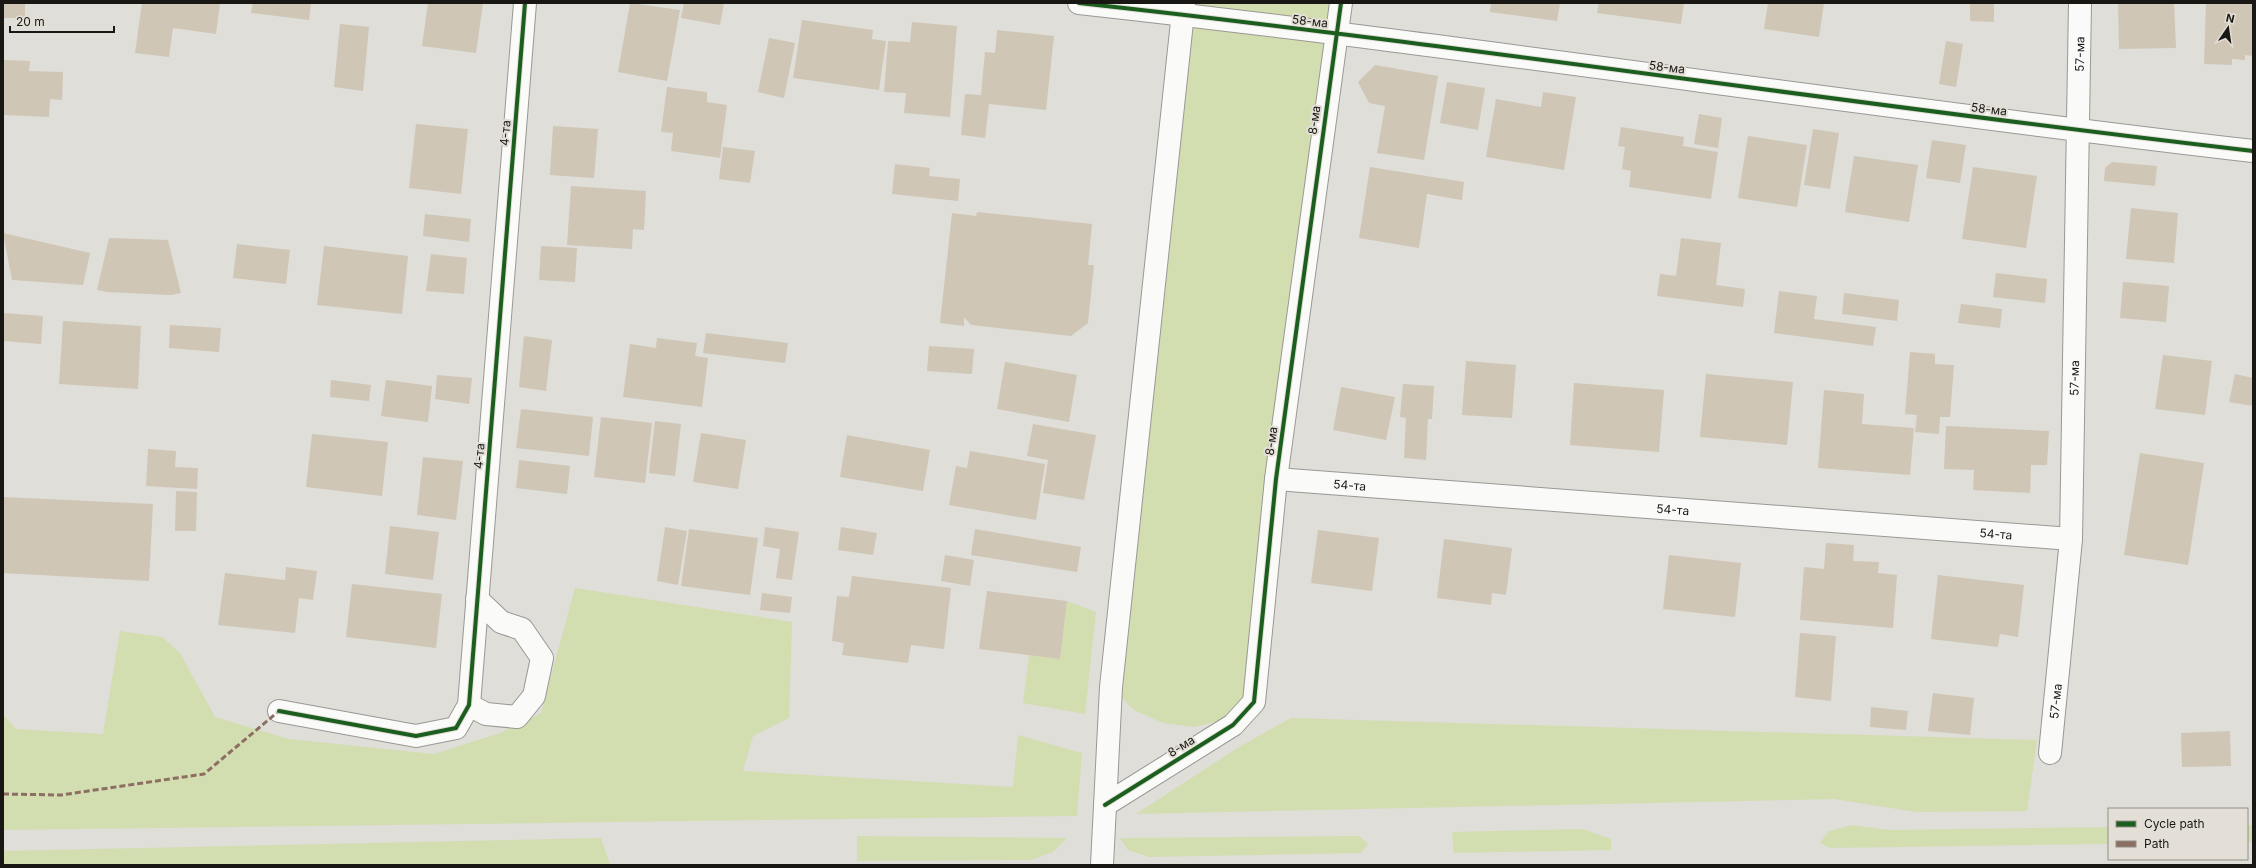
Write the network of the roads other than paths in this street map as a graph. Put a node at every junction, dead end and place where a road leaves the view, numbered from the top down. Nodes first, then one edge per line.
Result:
1 (525, 3) edge
2 (1079, 3) edge
3 (1341, 3) edge
4 (2080, 3) edge
5 (1183, 9) edge
6 (1336, 34) junction
7 (2076, 130) junction
8 (2253, 151) edge
9 (1276, 479) junction
10 (2071, 539) junction
11 (478, 599) junction
12 (469, 704) junction
13 (279, 711) dead end
14 (2050, 753) dead end
15 (1105, 805) junction
16 (1102, 865) edge

1 - 11 street, 4-та
2 - 5 street, 58-ма
3 - 6 street, 8-ма
4 - 7 street, 57-ма
5 - 6 street, 58-ма
5 - 15 street
6 - 7 street, 58-ма
6 - 9 street, 8-ма
7 - 8 street, 58-ма
7 - 10 street, 57-ма
9 - 10 street, 54-та
9 - 15 street, 8-ма
10 - 14 street, 57-ма
11 - 12 street, 4-та
11 - 12 street
12 - 13 street, 4-та
15 - 16 street

